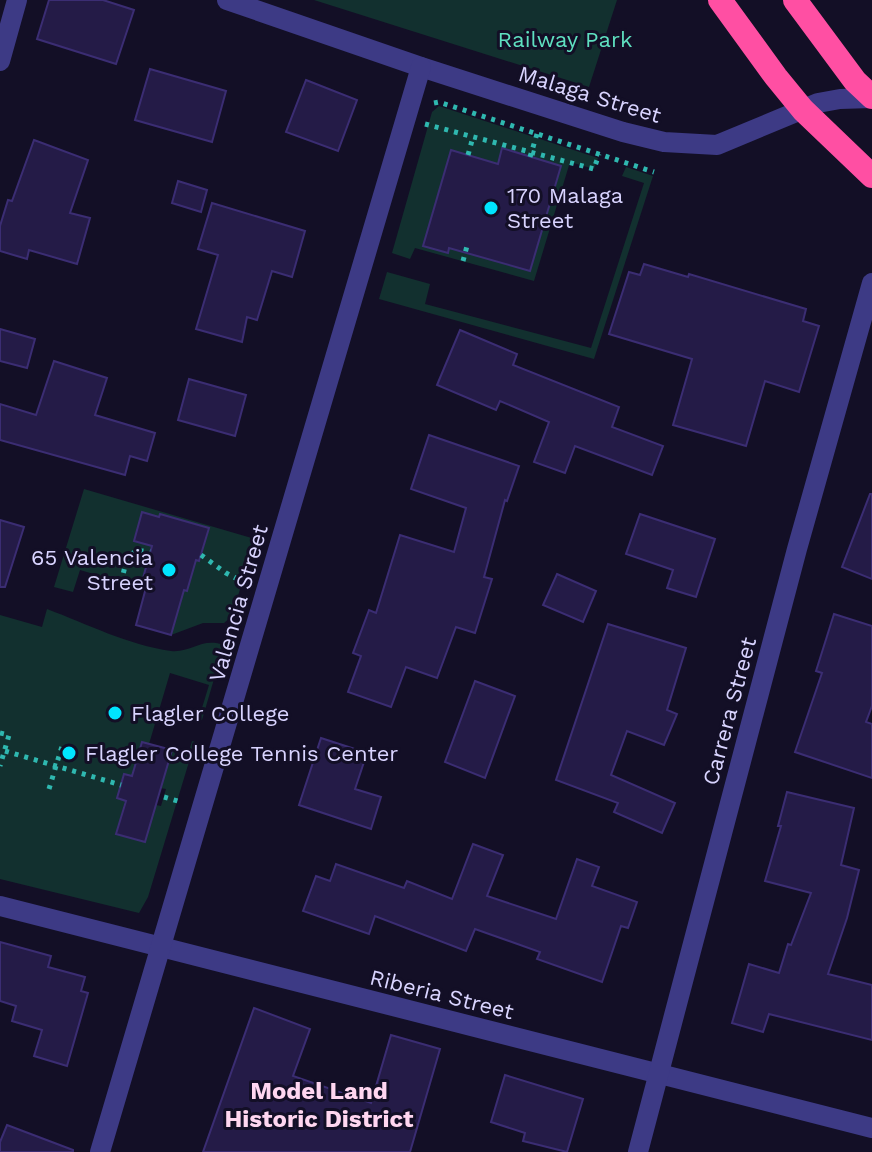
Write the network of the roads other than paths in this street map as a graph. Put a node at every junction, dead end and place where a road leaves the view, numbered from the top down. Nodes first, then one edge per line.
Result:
1 (17, 0) edge
2 (227, 0) edge
3 (720, 0) edge
4 (795, 0) edge
5 (0, 61) edge
6 (421, 67) junction
7 (872, 98) edge
8 (803, 110) junction
9 (872, 176) edge
10 (872, 283) edge
11 (0, 906) edge
12 (163, 946) junction
13 (659, 1073) junction
14 (872, 1128) edge
15 (100, 1152) edge
16 (638, 1152) edge

1 - 5 street
2 - 6 street, Malaga Street
3 - 8 highway
4 - 7 highway
6 - 8 street, Malaga Street
6 - 12 street, Valencia Street
7 - 8 street, Malaga Street
8 - 9 highway
10 - 13 street, Carrera Street
11 - 12 street, Riberia Street
12 - 13 street, Riberia Street
12 - 15 street, Valencia Street
13 - 14 street, Riberia Street
13 - 16 street, Carrera Street

